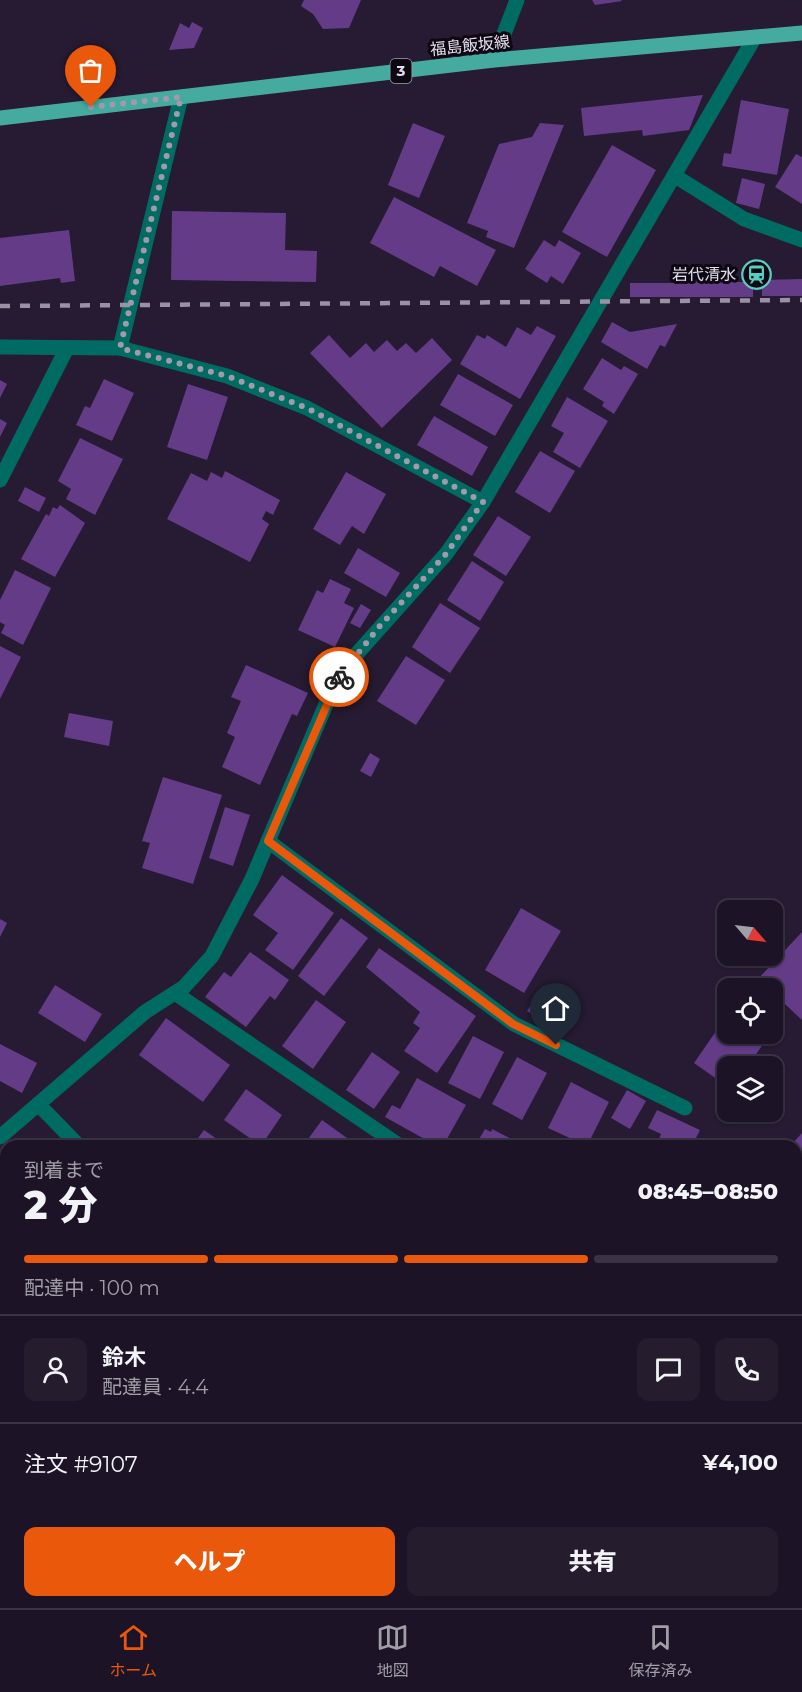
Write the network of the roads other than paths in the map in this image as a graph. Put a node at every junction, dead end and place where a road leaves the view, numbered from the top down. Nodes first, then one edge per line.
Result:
1 (516, 0) edge
2 (802, 33) edge
3 (755, 37) junction
4 (494, 60) junction
5 (181, 97) junction
6 (0, 118) edge
7 (675, 176) junction
8 (802, 240) edge
9 (0, 347) edge
10 (67, 348) junction
11 (120, 348) junction
12 (0, 480) edge
13 (483, 502) junction
14 (268, 841) junction
15 (175, 993) junction
16 (38, 1104) junction
17 (685, 1108) dead end
18 (0, 1137) edge
19 (73, 1140) edge
20 (391, 1140) edge

1 - 4 street
2 - 3 main road, 福島飯坂線 / 3
3 - 4 main road, 福島飯坂線 / 3
3 - 7 street
4 - 5 main road, 福島飯坂線 / 3
5 - 6 main road, 福島飯坂線 / 3
5 - 11 street
7 - 8 street
7 - 13 street
9 - 10 street
10 - 11 street
10 - 12 street
11 - 13 street
13 - 14 street
14 - 15 street
14 - 17 street
15 - 16 street
15 - 20 street
16 - 18 street
16 - 19 street

